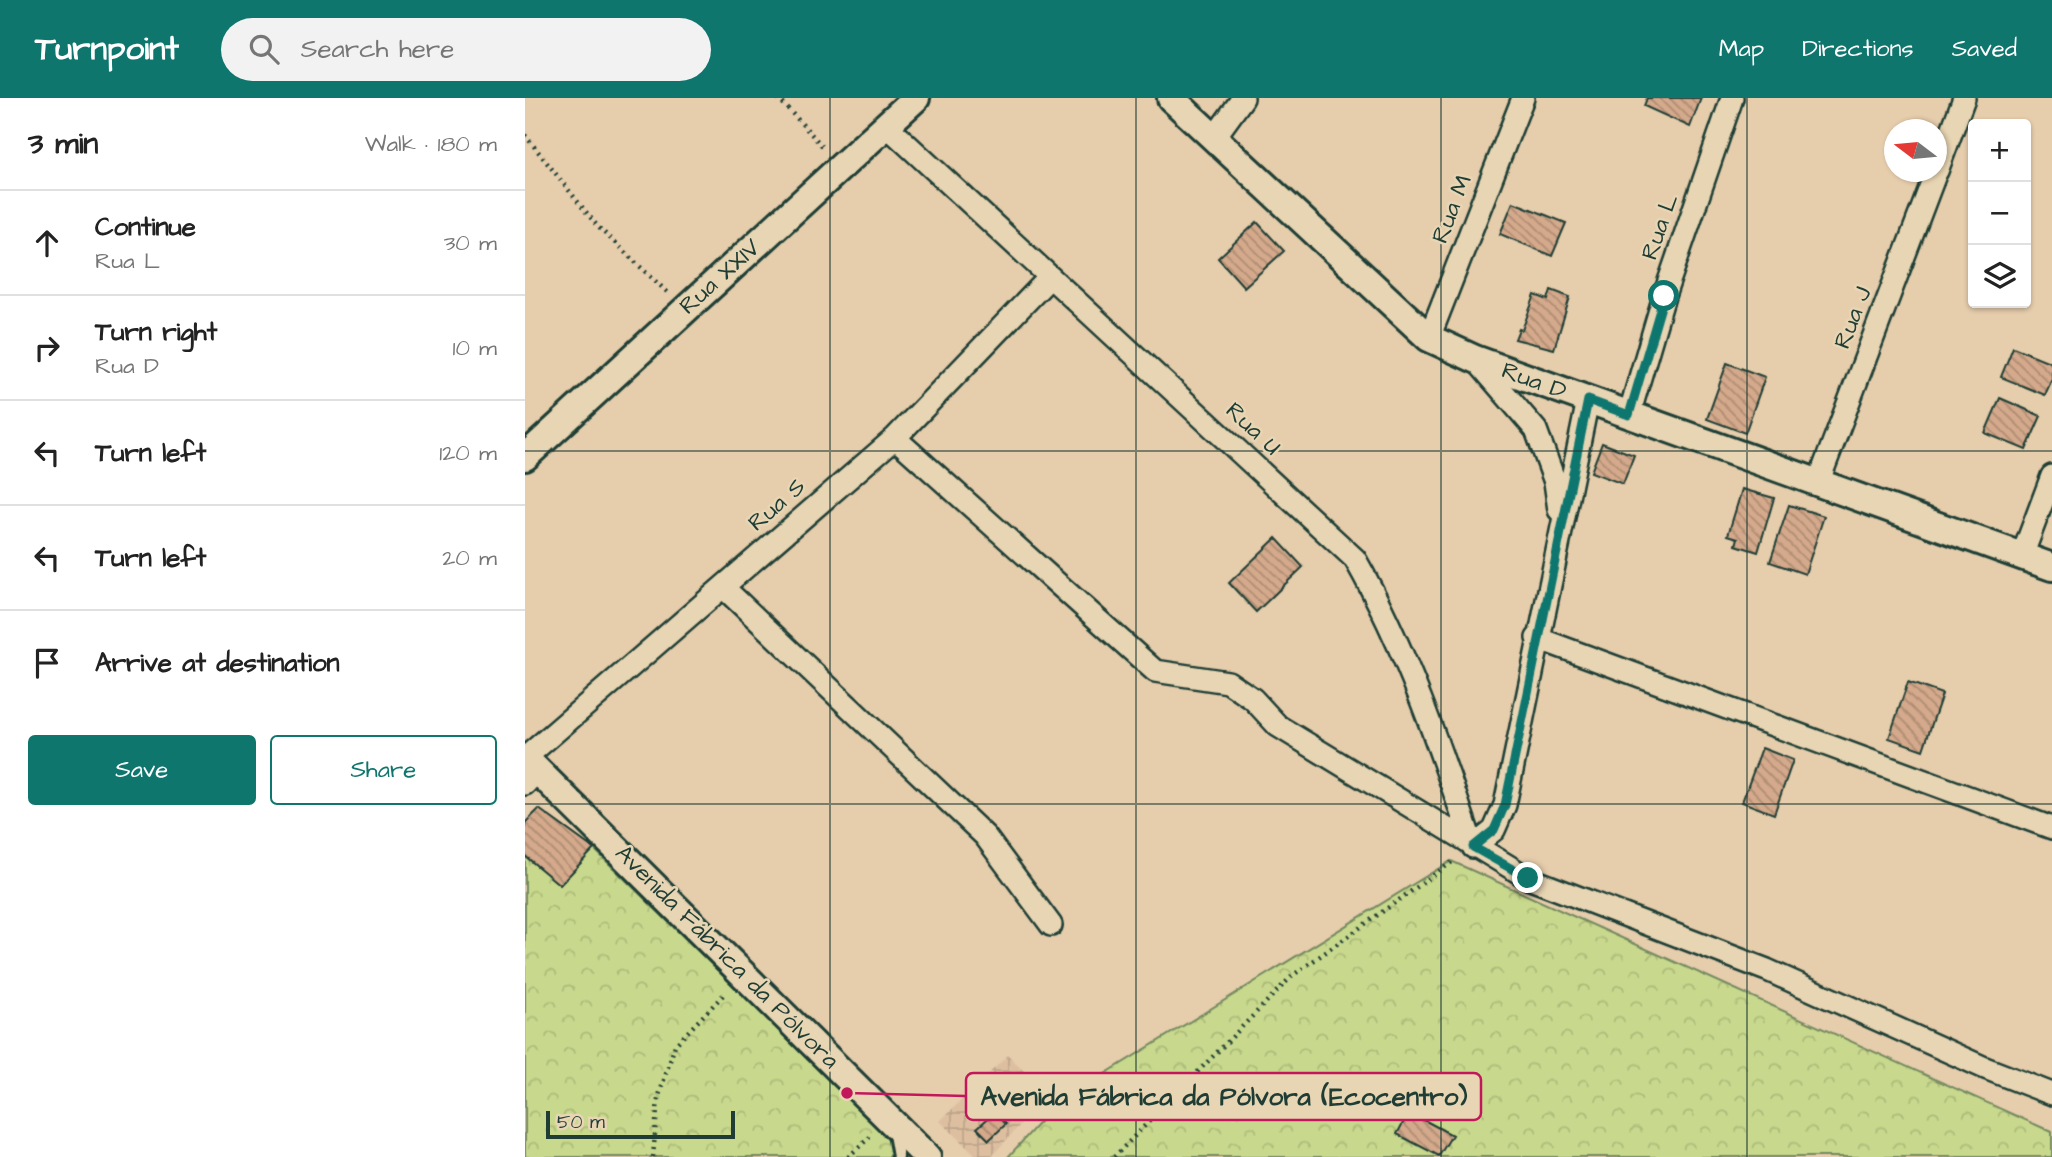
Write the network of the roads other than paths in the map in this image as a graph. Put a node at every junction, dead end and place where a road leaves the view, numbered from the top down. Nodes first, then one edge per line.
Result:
1 (916, 98) edge
2 (1171, 98) edge
3 (1243, 98) edge
4 (1523, 98) edge
5 (1733, 98) edge
6 (1964, 98) edge
7 (887, 125) junction
8 (1214, 138) junction
9 (1947, 142) edge
10 (1932, 182) edge
11 (1049, 278) junction
12 (1429, 338) junction
13 (1475, 359) junction
14 (1588, 400) junction
15 (1629, 415) junction
16 (895, 438) junction
17 (525, 457) edge
18 (2052, 476) edge
19 (1818, 483) junction
20 (1561, 526) junction
21 (2022, 556) junction
22 (2052, 567) edge
23 (723, 587) junction
24 (1538, 638) junction
25 (528, 768) edge
26 (2052, 828) edge
27 (1473, 847) junction
28 (1051, 925) dead end
29 (2052, 1094) edge
30 (889, 1118) junction
31 (898, 1157) edge
32 (927, 1157) edge

1 - 7 street, Rua XXIV
2 - 8 street, Rua D
3 - 8 street
4 - 12 street, Rua M
5 - 15 street, Rua L
6 - 9 street, Rua J
7 - 11 street, Rua U
7 - 17 street, Rua XXIV
8 - 12 street, Rua D
10 - 19 street, Rua J
11 - 16 street, Rua S
11 - 27 street, Rua U
12 - 13 street, Rua D
13 - 14 street, Rua D
13 - 20 street
14 - 15 street, Rua D
14 - 20 street
15 - 19 street, Rua D
16 - 23 street, Rua S
16 - 27 street
18 - 21 street
19 - 21 street, Rua D
20 - 24 street
21 - 22 street, Rua D
23 - 25 street, Rua S
23 - 28 street
24 - 26 street
24 - 27 street
25 - 30 street, Avenida Fábrica da Pólvora
27 - 29 street
30 - 31 lane
30 - 32 street, Avenida Fábrica da Pólvora

